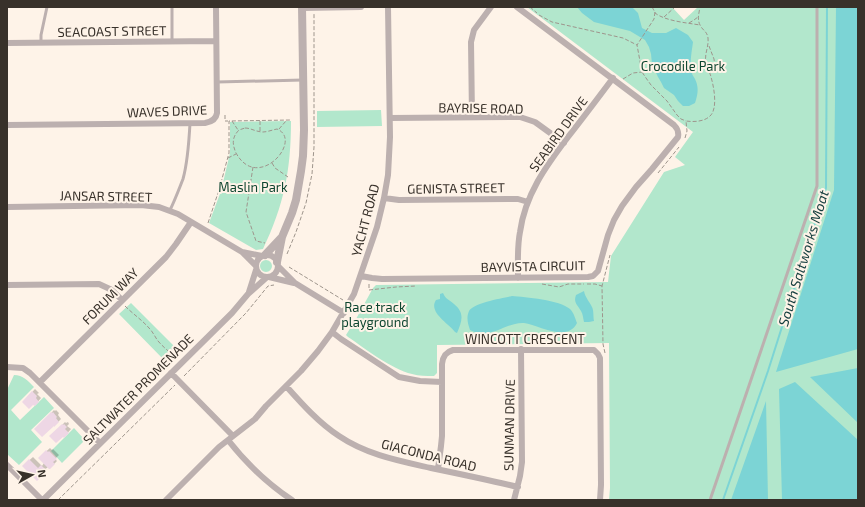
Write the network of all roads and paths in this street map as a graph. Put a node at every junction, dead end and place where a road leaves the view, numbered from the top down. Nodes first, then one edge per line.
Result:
1 (46, 7) edge
2 (172, 7) edge
3 (216, 7) edge
4 (302, 7) edge
5 (361, 7) edge
6 (388, 7) edge
7 (491, 7) edge
8 (517, 7) edge
9 (530, 7) edge
10 (652, 7) edge
11 (675, 7) edge
12 (700, 7) edge
13 (817, 7) edge
14 (313, 8) edge
15 (655, 12) junction
16 (698, 16) junction
17 (664, 17) junction
18 (688, 23) junction
19 (700, 25) junction
20 (216, 41) junction
21 (172, 42) junction
22 (7, 43) edge
23 (41, 43) junction
24 (638, 45) junction
25 (708, 45) junction
26 (715, 67) dead end
27 (642, 72) junction
28 (613, 78) junction
29 (303, 80) junction
30 (217, 82) junction
31 (620, 84) junction
32 (225, 115) dead end
33 (472, 117) junction
34 (390, 118) junction
35 (260, 120) junction
36 (287, 120) junction
37 (292, 120) dead end
38 (230, 121) junction
39 (686, 121) junction
40 (190, 123) junction
41 (7, 126) edge
42 (239, 130) junction
43 (279, 130) junction
44 (260, 132) junction
45 (684, 140) dead end
46 (564, 143) junction
47 (681, 145) dead end
48 (237, 154) junction
49 (227, 158) junction
50 (272, 163) junction
51 (253, 167) junction
52 (657, 174) dead end
53 (288, 177) dead end
54 (384, 198) junction
55 (528, 202) junction
56 (7, 207) edge
57 (170, 210) junction
58 (191, 222) junction
59 (208, 223) dead end
60 (282, 237) junction
61 (266, 244) dead end
62 (242, 252) junction
63 (610, 254) dead end
64 (264, 256) junction
65 (286, 256) dead end
66 (277, 264) junction
67 (287, 266) dead end
68 (256, 268) junction
69 (361, 276) junction
70 (268, 277) junction
71 (369, 278) junction
72 (518, 278) junction
73 (295, 283) junction
74 (539, 284) dead end
75 (7, 285) edge
76 (417, 286) dead end
77 (602, 286) junction
78 (248, 294) junction
79 (121, 301) junction
80 (350, 303) junction
81 (362, 310) dead end
82 (344, 313) junction
83 (332, 332) junction
84 (521, 349) junction
85 (606, 357) dead end
86 (181, 363) junction
87 (7, 367) edge
88 (171, 373) junction
89 (40, 382) junction
90 (442, 382) junction
91 (286, 386) junction
92 (231, 438) junction
93 (100, 443) junction
94 (7, 465) edge
95 (438, 469) junction
96 (518, 487) junction
97 (168, 499) edge
98 (42, 500) edge
99 (292, 500) edge
100 (514, 500) edge
101 (600, 500) edge
102 (710, 500) edge

1 - 23 lane
2 - 21 lane
3 - 20 street, WAVES DRIVE
4 - 14 street
4 - 29 street
5 - 14 street
6 - 34 street, YACHT ROAD
7 - 33 street
8 - 28 street, BAYVISTA CIRCUIT
9 - 24 path
10 - 15 path
11 - 17 path
12 - 16 path
13 - 102 lane
14 - 65 path
15 - 17 path
15 - 24 path
16 - 18 path
16 - 19 path
17 - 18 path
18 - 19 path
19 - 25 path
20 - 21 street, SEACOAST STREET
20 - 30 street, WAVES DRIVE
21 - 23 street, SEACOAST STREET
22 - 23 street, SEACOAST STREET
24 - 27 path
25 - 26 path
25 - 39 path
27 - 31 path
27 - 39 path
28 - 31 street, BAYVISTA CIRCUIT
28 - 46 street, SEABIRD DRIVE
29 - 30 lane
29 - 60 street
30 - 40 street, WAVES DRIVE
31 - 72 street, BAYVISTA CIRCUIT
32 - 38 path
33 - 34 street, BAYRISE ROAD
33 - 46 street, BAYRISE ROAD
34 - 54 street, YACHT ROAD
35 - 36 path
35 - 38 path
35 - 44 path
36 - 37 path
36 - 43 path
38 - 42 path
38 - 49 path
39 - 45 path
40 - 41 street, WAVES DRIVE
40 - 57 lane
42 - 44 path
42 - 48 path
43 - 44 path
43 - 50 path
46 - 55 street, SEABIRD DRIVE
47 - 52 path
48 - 49 path
48 - 51 path
49 - 59 path
50 - 51 path
50 - 53 path
51 - 61 path
54 - 55 street, GENISTA STREET
54 - 69 street, YACHT ROAD
55 - 72 street, SEABIRD DRIVE
56 - 57 street, JANSAR STREET
57 - 58 street, JANSAR STREET
58 - 62 street, JANSAR STREET
58 - 79 street, FORUM WAY
60 - 64 street
60 - 66 street
62 - 64 street, JANSAR STREET
62 - 68 street, JANSAR STREET
63 - 77 path
64 - 66 street
64 - 68 street
66 - 70 street
66 - 73 street
67 - 80 path
68 - 70 street
68 - 78 street, SALTWATER PROMENADE
69 - 71 street, BAYVISTA CIRCUIT
69 - 80 street, YACHT ROAD
70 - 73 street
70 - 78 street, SALTWATER PROMENADE
71 - 72 street, BAYVISTA CIRCUIT
71 - 76 path
73 - 82 street
74 - 77 path
75 - 79 street
77 - 85 path
78 - 86 street, SALTWATER PROMENADE
79 - 86 path
79 - 89 street, FORUM WAY
80 - 81 path
80 - 82 street, YACHT ROAD
82 - 83 street, YACHT ROAD
83 - 90 street
83 - 91 street, YACHT ROAD
84 - 90 street, WINCOTT CRESCENT
84 - 96 street, SUNMAN DRIVE
84 - 101 street, WINCOTT CRESCENT
86 - 88 street, SALTWATER PROMENADE
87 - 89 street
88 - 92 street
88 - 93 street, SALTWATER PROMENADE
89 - 93 street
90 - 95 street, WINCOTT CRESCENT
91 - 92 street, YACHT ROAD
91 - 95 street, GIACONDA ROAD
92 - 97 street, YACHT ROAD
92 - 99 street
93 - 98 street, SALTWATER PROMENADE
94 - 98 street
95 - 96 street, GIACONDA ROAD
96 - 100 street, SUNMAN DRIVE

